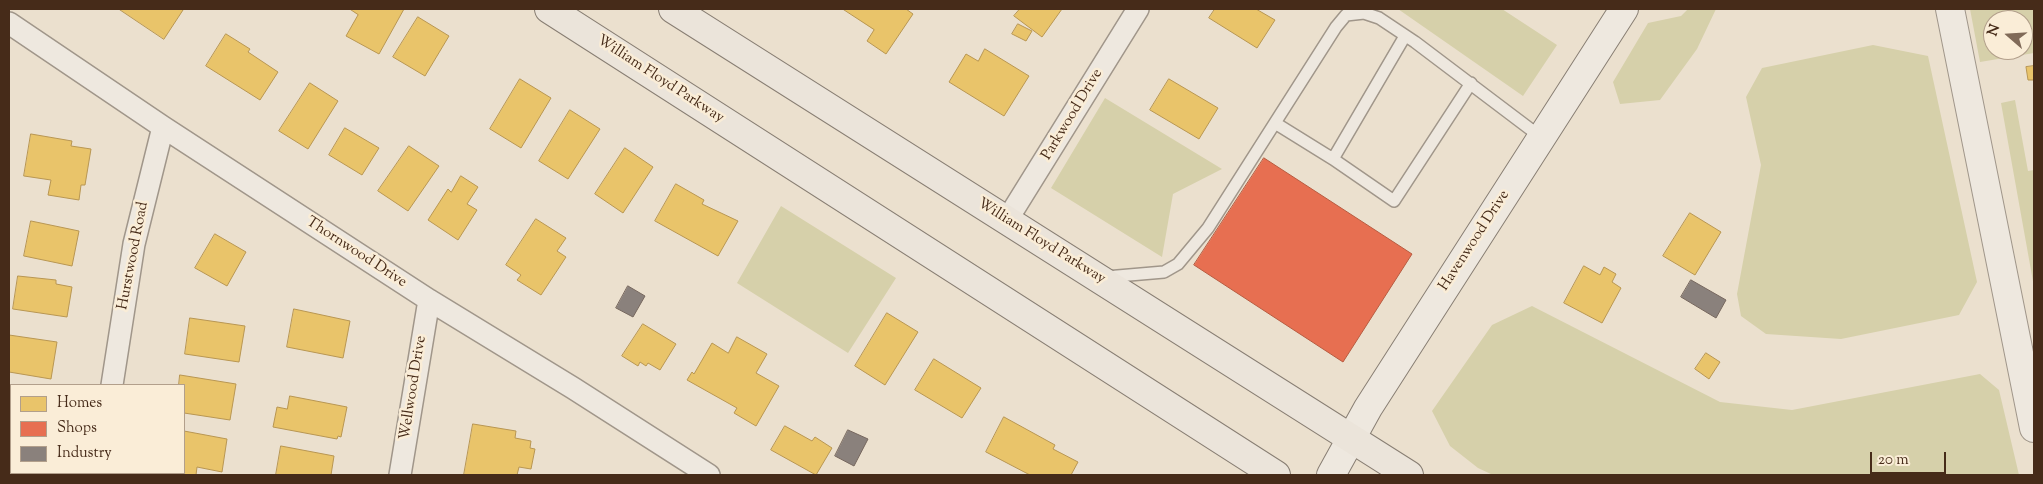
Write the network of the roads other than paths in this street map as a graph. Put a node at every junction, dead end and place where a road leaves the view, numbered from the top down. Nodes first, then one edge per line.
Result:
1 (549, 9) edge
2 (673, 9) edge
3 (1138, 9) edge
4 (1624, 9) edge
5 (1950, 9) edge
6 (9, 23) edge
7 (1405, 36) junction
8 (1470, 83) junction
9 (1275, 122) junction
10 (162, 127) junction
11 (1542, 138) junction
12 (1333, 159) junction
13 (1007, 220) junction
14 (1098, 278) junction
15 (428, 300) junction
16 (112, 384) edge
17 (2034, 428) edge
18 (1350, 439) junction
19 (697, 472) edge
20 (400, 475) edge
21 (1276, 475) edge
22 (1331, 475) edge
23 (1409, 475) edge

1 - 21 highway, William Floyd Parkway
2 - 13 highway, William Floyd Parkway
3 - 13 street, Parkwood Drive
4 - 11 main road, Havenwood Drive
5 - 17 main road
6 - 10 street, Thornwood Drive
7 - 8 lane
7 - 9 lane
7 - 12 lane
8 - 11 lane
8 - 12 lane
9 - 12 lane
9 - 14 lane
10 - 15 street, Thornwood Drive
10 - 16 street, Hurstwood Road
11 - 18 main road, Havenwood Drive
13 - 14 highway, William Floyd Parkway
14 - 18 highway, William Floyd Parkway
15 - 19 street, Thornwood Drive
15 - 20 street, Wellwood Drive
18 - 22 main road, Havenwood Drive
18 - 23 highway, William Floyd Parkway

